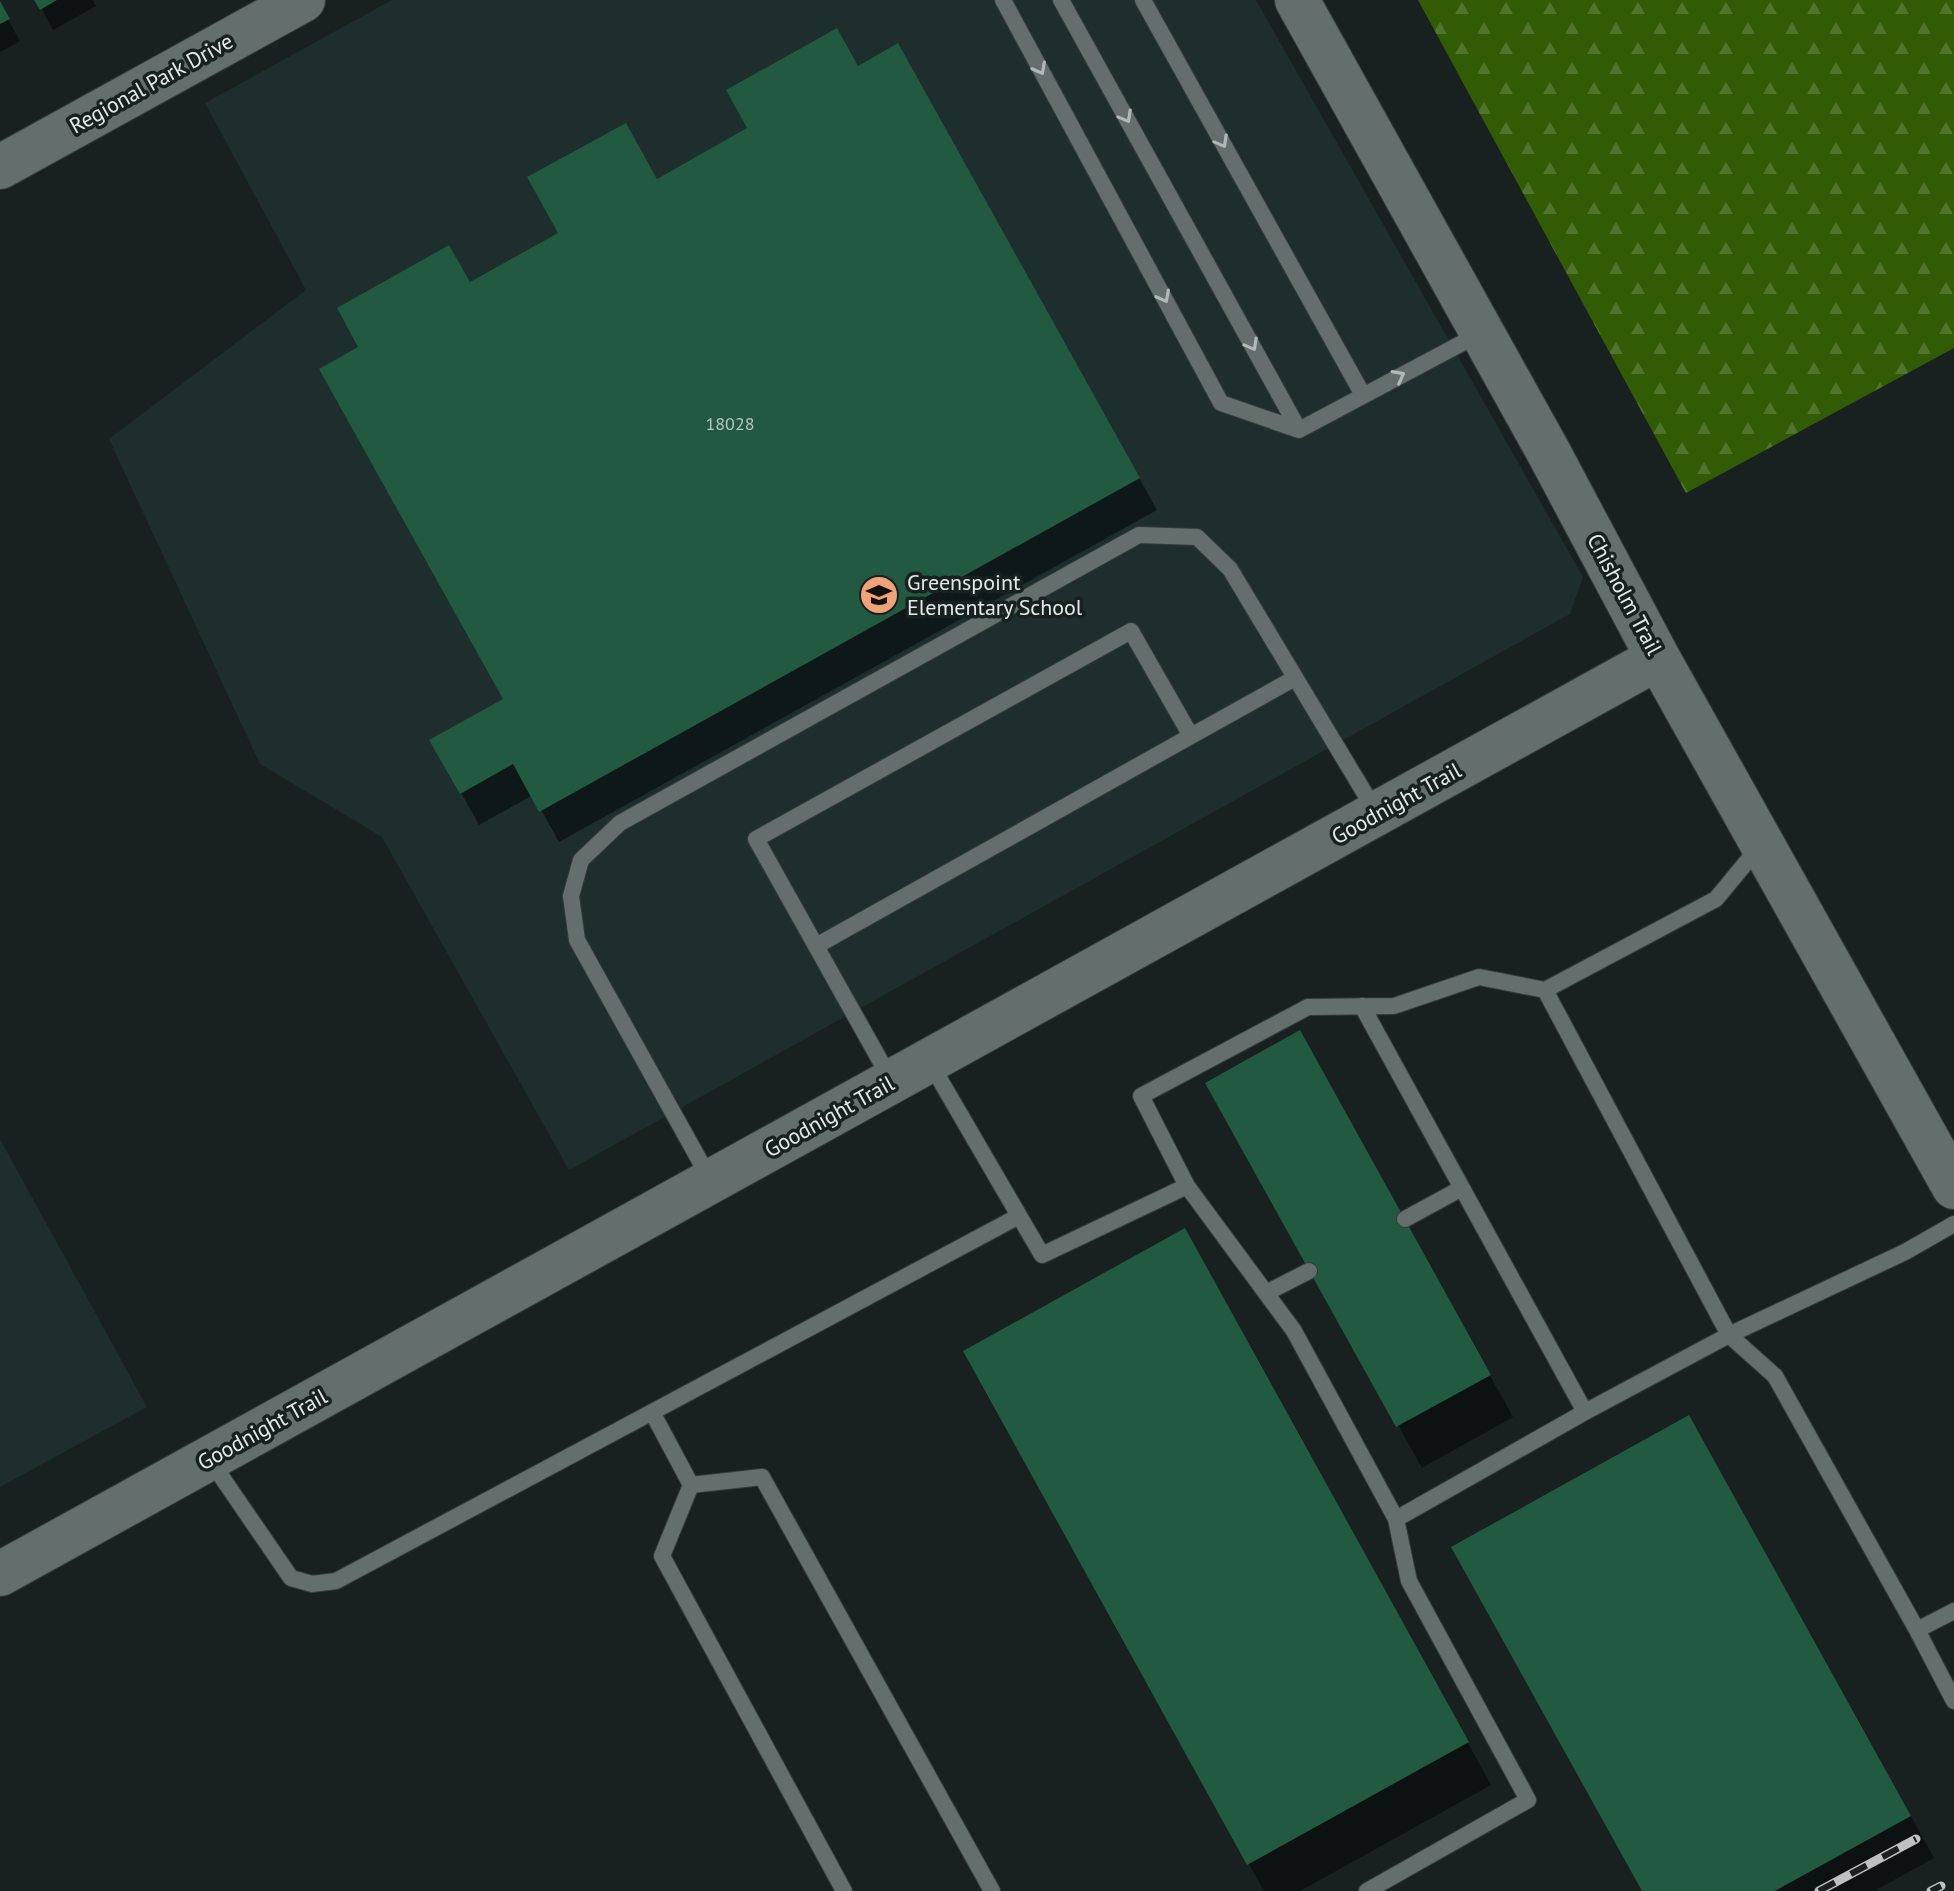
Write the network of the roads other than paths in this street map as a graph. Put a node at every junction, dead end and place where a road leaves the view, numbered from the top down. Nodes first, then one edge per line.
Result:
1 (303, 0) edge
2 (1003, 0) edge
3 (1061, 0) edge
4 (1143, 0) edge
5 (1297, 0) edge
6 (0, 167) edge
7 (1482, 332) junction
8 (1363, 395) junction
9 (1299, 430) junction
10 (1658, 658) junction
11 (1295, 678) junction
12 (1191, 736) junction
13 (1377, 814) junction
14 (1762, 844) junction
15 (816, 946) junction
16 (1545, 990) junction
17 (1362, 1006) junction
18 (910, 1072) junction
19 (711, 1182) junction
20 (1953, 1182) edge
21 (1187, 1186) junction
22 (1462, 1188) junction
23 (1019, 1216) junction
24 (1405, 1219) dead end
25 (1954, 1224) edge
26 (1309, 1271) dead end
27 (1266, 1293) junction
28 (1729, 1335) junction
29 (652, 1412) junction
30 (1585, 1412) junction
31 (209, 1459) junction
32 (691, 1485) junction
33 (1396, 1519) junction
34 (0, 1574) edge
35 (1954, 1611) edge
36 (1917, 1630) junction
37 (1954, 1701) edge
38 (844, 1891) edge
39 (992, 1891) edge
40 (1367, 1891) edge

1 - 6 street, Regional Park Drive
2 -> 9 lane
3 -> 9 lane
4 -> 8 lane
5 - 7 street, Chisholm Trail
8 -> 7 lane
7 - 10 street, Chisholm Trail
8 - 9 lane
10 - 13 street, Goodnight Trail
10 - 14 street, Chisholm Trail
11 - 12 lane
11 - 13 lane
11 - 19 lane
12 - 15 lane
12 - 15 lane
13 - 18 street, Goodnight Trail
14 - 16 lane
14 - 20 street, Chisholm Trail
15 - 18 lane
16 - 17 lane
16 - 28 lane
17 - 21 lane
17 - 22 lane
18 - 19 street, Goodnight Trail
18 - 23 lane
19 - 31 street, Goodnight Trail
21 - 23 lane
21 - 27 lane
22 - 24 lane
22 - 30 lane
23 - 29 lane
25 - 28 lane
26 - 27 lane
27 - 33 lane
28 - 30 lane
28 - 36 lane
29 - 31 lane
29 - 32 lane
30 - 33 lane
31 - 34 street, Goodnight Trail
32 - 38 lane
32 - 39 lane
33 - 40 lane
35 - 36 lane
36 - 37 lane

